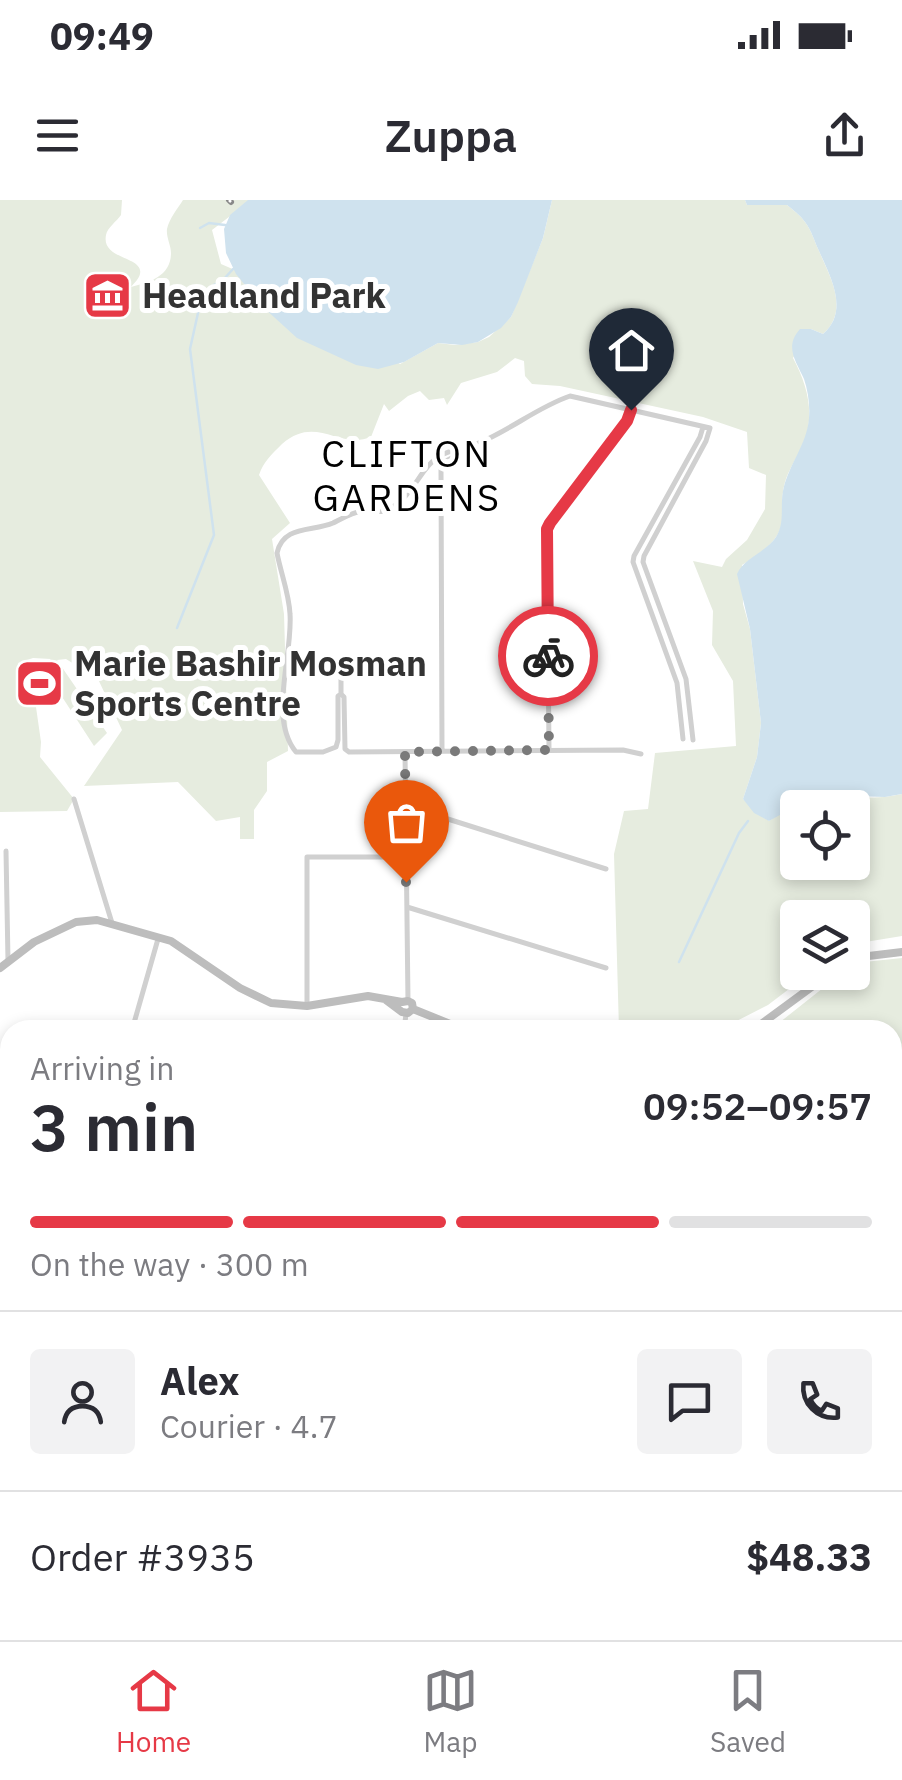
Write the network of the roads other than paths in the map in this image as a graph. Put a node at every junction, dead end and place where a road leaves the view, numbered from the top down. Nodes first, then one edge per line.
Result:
1 (631, 410) junction
2 (702, 427) junction
3 (478, 444) junction
4 (341, 667) dead end
5 (341, 694) junction
6 (683, 739) dead end
7 (692, 740) dead end
8 (549, 750) junction
9 (442, 751) junction
10 (405, 752) junction
11 (641, 754) dead end
12 (74, 799) dead end
13 (406, 815) junction
14 (6, 851) dead end
15 (406, 856) junction
16 (606, 869) dead end
17 (406, 907) junction
18 (112, 923) junction
19 (159, 936) junction
20 (902, 952) edge
21 (870, 956) edge
22 (8, 962) junction
23 (0, 968) edge
24 (606, 968) dead end
25 (807, 990) edge
26 (307, 1006) junction
27 (406, 1007) junction
28 (135, 1020) edge
29 (405, 1020) edge
30 (439, 1020) edge
31 (767, 1020) edge

1 - 2 street
1 - 3 street
1 - 8 street
2 - 6 street
2 - 7 street
3 - 5 street
3 - 9 street
4 - 5 street
5 - 10 street
8 - 9 street
8 - 11 street
9 - 10 street
10 - 13 street
12 - 18 street
13 - 15 street
13 - 16 street
14 - 22 street
15 - 17 street
15 - 26 street
17 - 24 street
17 - 27 street
18 - 19 main road
18 - 22 main road
19 - 26 main road
19 - 28 street
20 - 21 main road
22 - 23 main road
25 - 31 main road
26 - 27 main road
27 - 29 street
27 - 30 main road

